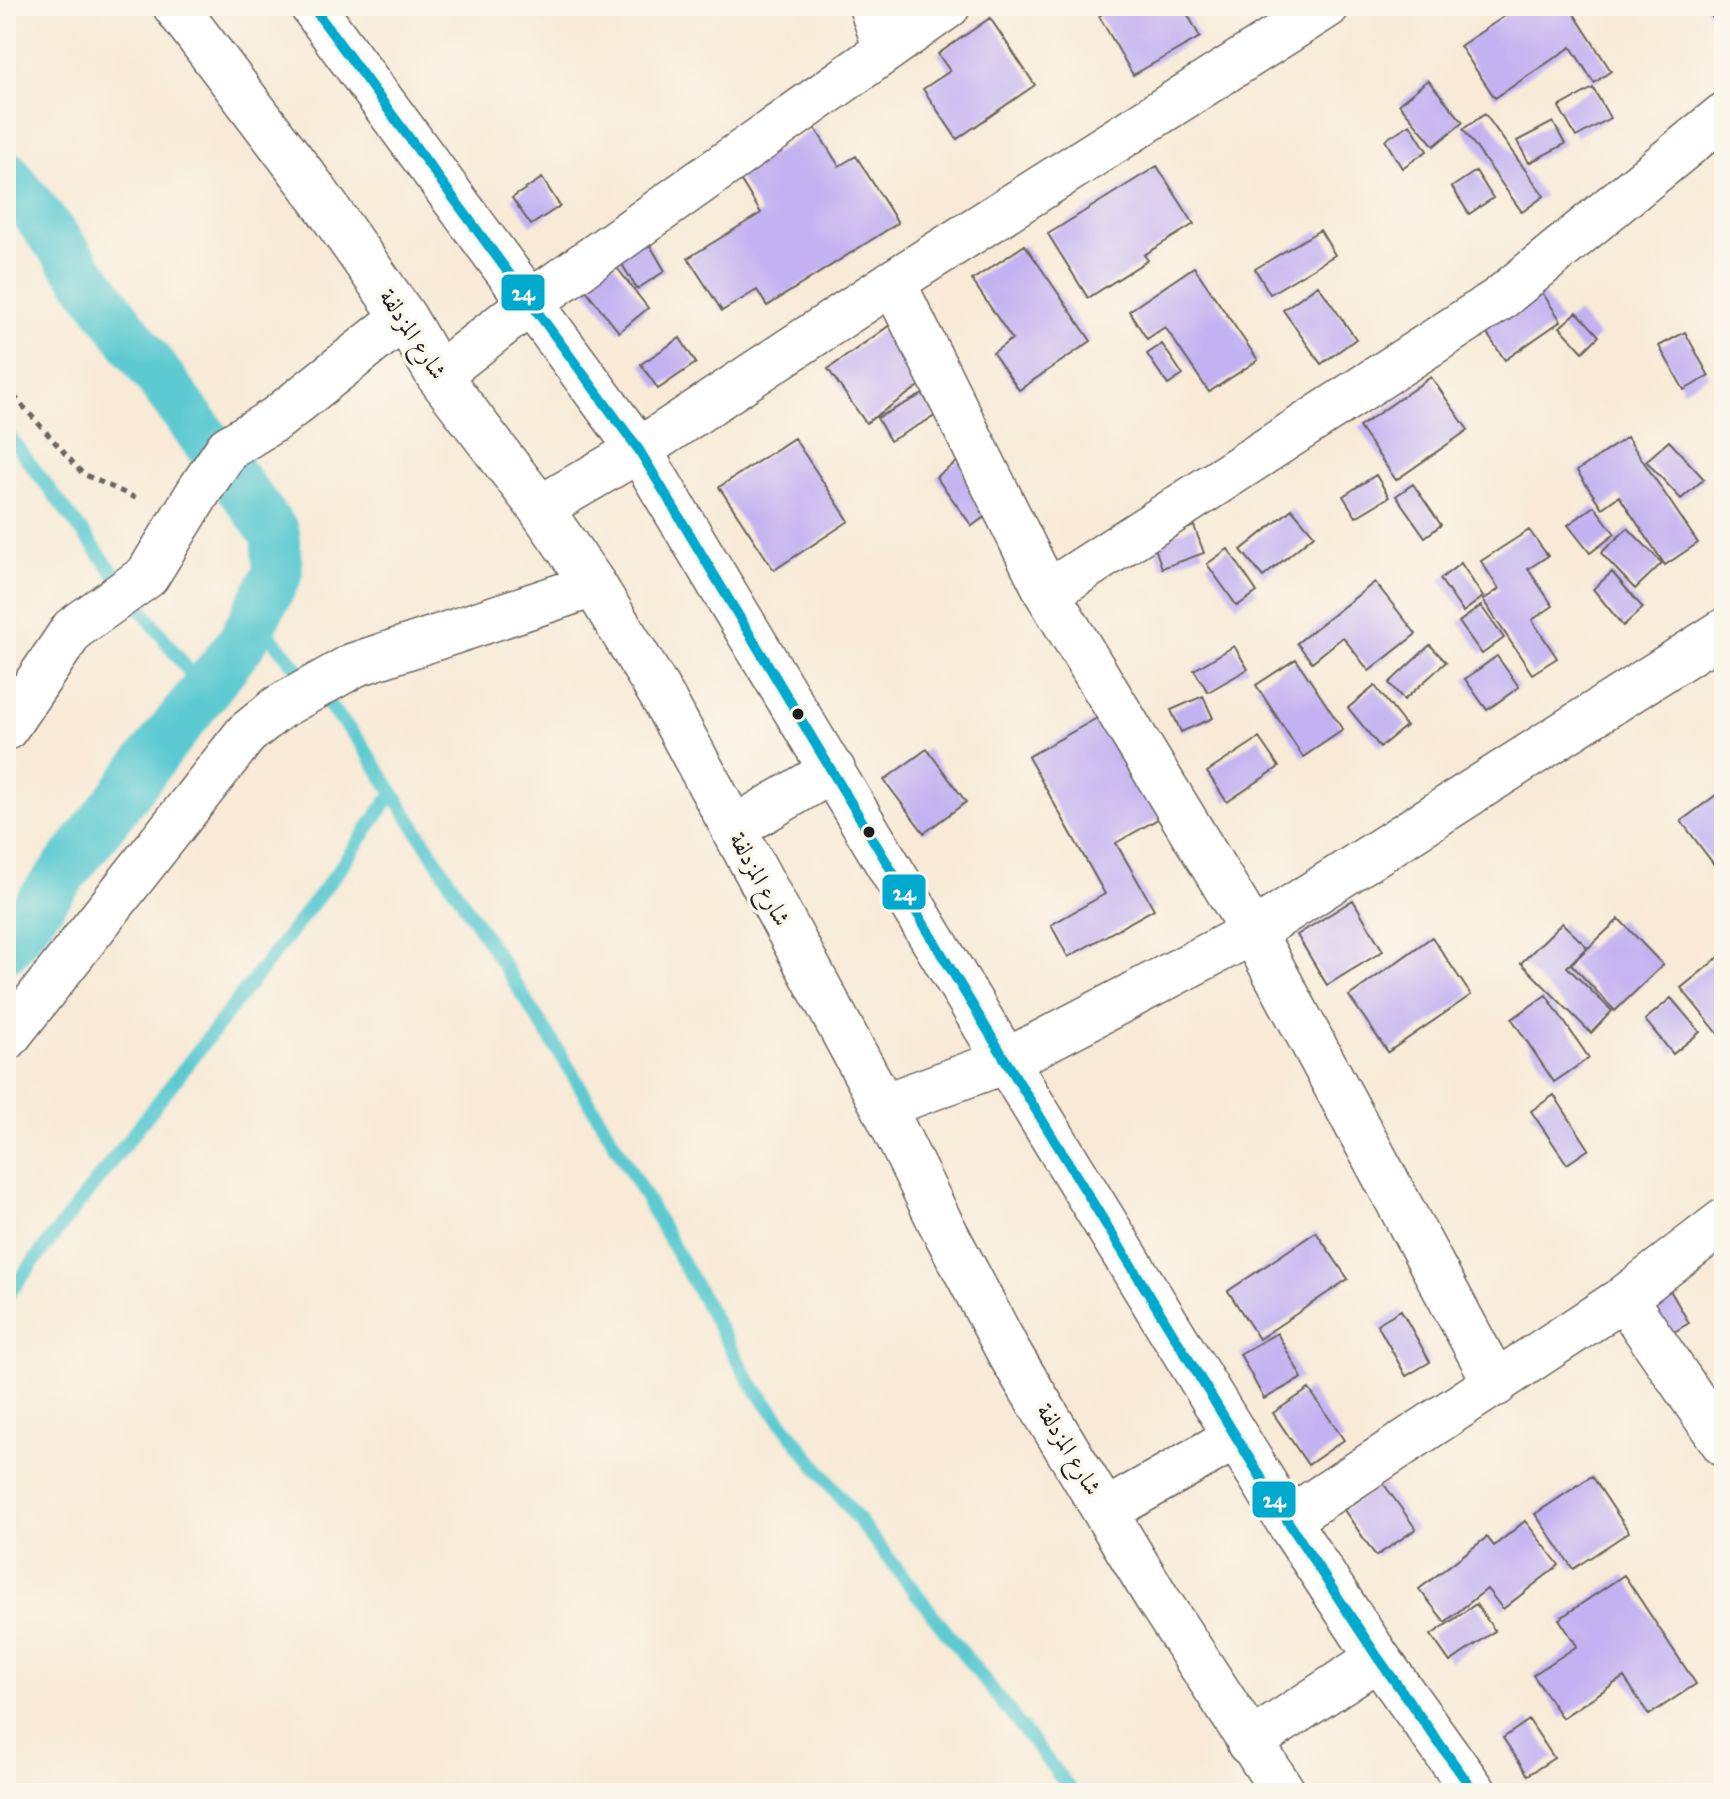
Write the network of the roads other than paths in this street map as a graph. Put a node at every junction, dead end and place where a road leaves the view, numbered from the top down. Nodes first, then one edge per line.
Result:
1 (175, 6) edge
2 (312, 6) edge
3 (871, 6) edge
4 (948, 6) edge
5 (1327, 6) edge
6 (886, 50) junction
7 (1724, 115) edge
8 (893, 282) junction
9 (531, 302) junction
10 (404, 317) junction
11 (438, 375) junction
12 (639, 450) junction
13 (540, 508) junction
14 (594, 585) junction
15 (1047, 593) junction
16 (1724, 631) edge
17 (6, 728) edge
18 (833, 770) junction
19 (733, 829) junction
20 (1253, 932) junction
21 (6, 1039) edge
22 (1006, 1061) junction
23 (883, 1106) junction
24 (1724, 1221) edge
25 (1624, 1298) junction
26 (1496, 1384) junction
27 (1236, 1437) junction
28 (1724, 1444) edge
29 (1106, 1511) junction
30 (1287, 1520) junction
31 (1378, 1658) junction
32 (1249, 1743) junction
33 (1284, 1793) edge
34 (1475, 1793) edge

1 - 10 street, شارع المزدلفة
2 - 9 street
3 - 6 street
4 - 6 street
5 - 8 street
6 - 9 street
7 - 15 street
8 - 12 street
8 - 15 street
9 - 11 street
9 - 12 street
10 - 11 street, شارع المزدلفة
10 - 17 street
11 - 13 street, شارع المزدلفة
12 - 13 street
12 - 18 street
13 - 14 street, شارع المزدلفة
14 - 19 street, شارع المزدلفة
14 - 21 street
15 - 20 street
16 - 20 street
18 - 19 street
18 - 22 street
19 - 23 street, شارع المزدلفة
20 - 22 street
20 - 26 street
22 - 23 street
22 - 27 street
23 - 29 street, شارع المزدلفة
24 - 25 street
25 - 26 street
25 - 28 street
26 - 30 street
27 - 29 street
27 - 30 street
29 - 32 street, شارع المزدلفة
30 - 31 street
31 - 32 street
31 - 34 street
32 - 33 street, شارع المزدلفة

